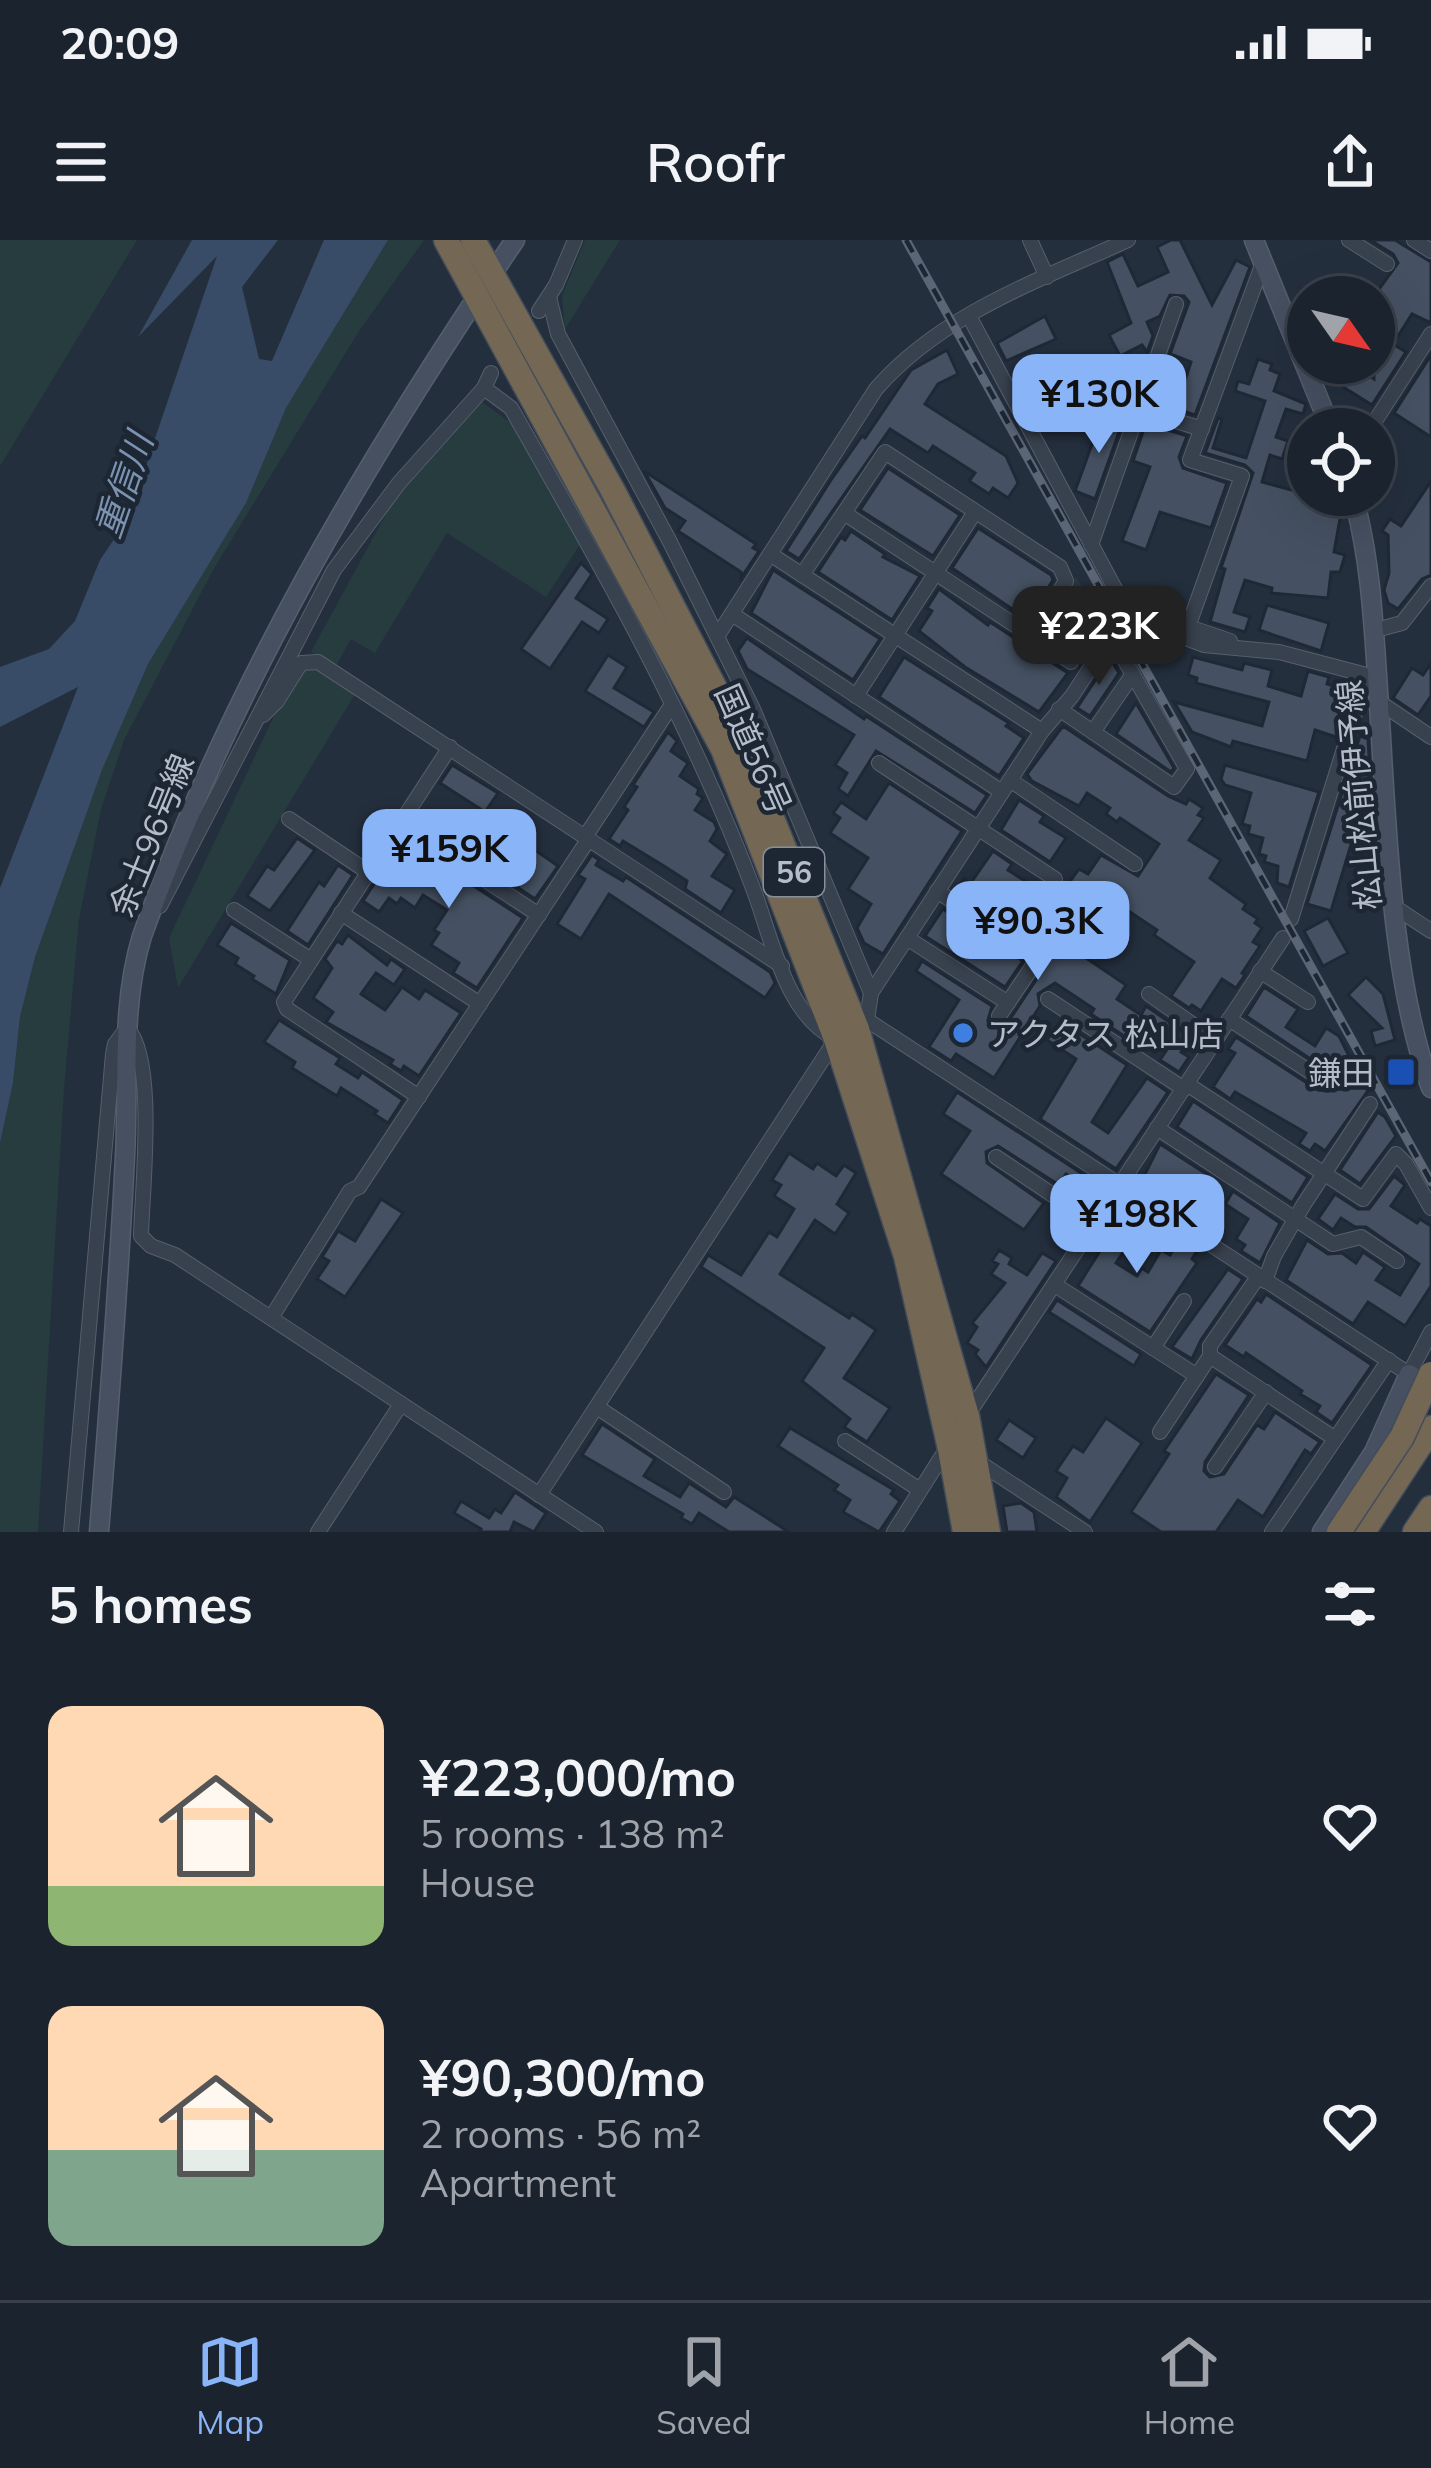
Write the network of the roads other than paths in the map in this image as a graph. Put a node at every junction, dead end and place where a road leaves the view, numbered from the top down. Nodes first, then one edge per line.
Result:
1 (446, 240) edge
2 (515, 240) edge
3 (575, 240) edge
4 (1030, 240) edge
5 (1128, 240) edge
6 (1254, 240) edge
7 (1349, 240) edge
8 (1414, 240) edge
9 (1431, 251) edge
10 (1263, 262) junction
11 (1387, 264) dead end
12 (478, 270) edge
13 (1046, 277) junction
14 (549, 297) junction
15 (1176, 304) dead end
16 (539, 310) dead end
17 (969, 316) junction
18 (1431, 334) edge
19 (1322, 408) edge
20 (1383, 408) edge
21 (1138, 410) junction
22 (1202, 428) junction
23 (976, 512) junction
24 (844, 513) junction
25 (1359, 516) edge
26 (1091, 545) junction
27 (770, 554) junction
28 (936, 574) junction
29 (802, 575) junction
30 (1428, 597) edge
31 (731, 614) junction
32 (1120, 614) junction
33 (1188, 627) junction
34 (1376, 630) junction
35 (718, 635) junction
36 (895, 636) junction
37 (1031, 636) junction
38 (1116, 645) dead end
39 (1264, 650) junction
40 (1071, 662) dead end
41 (1133, 674) junction
42 (1372, 678) junction
43 (856, 696) junction
44 (1378, 703) junction
45 (671, 706) junction
46 (1057, 711) junction
47 (258, 716) junction
48 (1042, 731) junction
49 (1093, 732) junction
50 (1431, 736) edge
51 (450, 748) junction
52 (880, 763) dead end
53 (1006, 786) junction
54 (289, 819) dead end
55 (400, 824) junction
56 (978, 829) junction
57 (587, 839) junction
58 (1135, 864) dead end
59 (368, 872) junction
60 (937, 892) junction
61 (1396, 908) junction
62 (234, 910) dead end
63 (341, 913) junction
64 (150, 914) junction
65 (539, 915) junction
66 (1291, 919) dead end
67 (1094, 930) dead end
68 (1431, 931) edge
69 (907, 938) junction
70 (1283, 938) dead end
71 (310, 960) junction
72 (782, 967) junction
73 (1260, 971) junction
74 (871, 993) junction
75 (1149, 994) dead end
76 (1048, 1000) dead end
77 (1308, 1002) dead end
78 (480, 1004) junction
79 (1228, 1019) junction
80 (127, 1028) junction
81 (853, 1029) junction
82 (1215, 1040) junction
83 (1430, 1080) edge
84 (1324, 1081) dead end
85 (1185, 1086) junction
86 (419, 1096) junction
87 (1370, 1104) dead end
88 (1157, 1128) junction
89 (996, 1157) dead end
90 (1324, 1174) junction
91 (1120, 1185) junction
92 (1431, 1208) edge
93 (1296, 1220) junction
94 (1096, 1224) junction
95 (1398, 1260) dead end
96 (1262, 1279) junction
97 (1054, 1285) junction
98 (1184, 1301) dead end
99 (271, 1318) junction
100 (1431, 1332) edge
101 (1153, 1348) junction
102 (1210, 1356) junction
103 (1388, 1360) junction
104 (1420, 1374) edge
105 (1197, 1376) junction
106 (1431, 1390) edge
107 (1265, 1392) junction
108 (401, 1404) junction
109 (597, 1407) junction
110 (967, 1416) junction
111 (1431, 1428) edge
112 (1160, 1432) dead end
113 (1402, 1437) junction
114 (1334, 1438) junction
115 (845, 1441) dead end
116 (949, 1444) junction
117 (976, 1461) junction
118 (1215, 1467) dead end
119 (920, 1490) junction
120 (724, 1492) dead end
121 (539, 1496) junction
122 (71, 1532) edge
123 (99, 1532) edge
124 (318, 1532) edge
125 (596, 1532) edge
126 (894, 1532) edge
127 (965, 1532) edge
128 (988, 1532) edge
129 (1084, 1532) edge
130 (1272, 1532) edge
131 (1322, 1532) edge
132 (1339, 1532) edge
133 (1363, 1532) edge

1 - 12 highway, 国道56号 / 56
2 - 12 street, 余土96号線
3 - 14 street
4 - 13 street
5 - 13 street
6 - 10 street
7 - 11 street
8 - 9 street
10 - 19 street
10 - 22 street
12 - 64 street, 余土96号線
12 - 81 highway, 国道56号 / 56
13 - 17 street
14 - 16 street
14 - 35 street
15 - 21 street
17 - 26 street
17 - 27 street
18 - 20 street
21 - 22 street
21 - 26 street
22 - 33 street
23 - 24 street
23 - 28 street
23 - 37 street
24 - 28 street
24 - 29 street
25 - 34 street, 松山松前伊予線
26 - 32 street
27 - 29 street
27 - 31 street
28 - 36 street
28 - 37 street
29 - 36 street
30 - 34 street
31 - 35 street
31 - 43 street
32 - 33 street
32 - 46 street
33 - 39 street
34 - 42 street, 松山松前伊予線
35 - 74 street
36 - 43 street
36 - 48 street
37 - 40 street
38 - 41 street
39 - 42 street
39 - 46 street
41 - 49 street
41 - 49 street
42 - 44 street, 松山松前伊予線
42 - 66 street
43 - 53 street
44 - 50 street
44 - 61 street, 松山松前伊予線
45 - 47 street
45 - 57 street
45 - 72 street
46 - 48 street
46 - 49 street
47 - 51 street
47 - 64 street
48 - 53 street
51 - 55 street
51 - 57 street
52 - 56 street
53 - 56 street
53 - 58 street
54 - 59 street
55 - 59 street
55 - 65 street
56 - 60 street
56 - 67 street
57 - 65 street
57 - 72 street
59 - 63 street
60 - 69 street
60 - 69 street
61 - 68 street
61 - 83 street, 松山松前伊予線
62 - 71 street
63 - 71 street
63 - 78 street
64 - 80 street, 余土96号線
65 - 78 street
69 - 74 street
70 - 73 street
71 - 86 street
72 - 81 street
73 - 77 street
73 - 79 street
74 - 81 street
75 - 82 street
76 - 85 street
78 - 86 street
79 - 82 street
79 - 84 street
80 - 99 street
80 - 122 street
80 - 123 street, 余土96号線
81 - 91 street
81 - 109 street
81 - 110 highway, 国道56号 / 56
81 - 116 highway, 国道56号 / 56
82 - 85 street
85 - 88 street
85 - 90 street
86 - 99 street
87 - 90 street
88 - 91 street
88 - 93 street
89 - 94 street
90 - 92 street
90 - 93 street
91 - 94 street
91 - 96 street
93 - 95 street
93 - 96 street
94 - 97 street
96 - 102 street
96 - 103 street
97 - 101 street
97 - 110 street
98 - 101 street
99 - 108 street
100 - 104 street
101 - 105 street
102 - 105 street
102 - 107 street
103 - 104 street
103 - 114 street
104 - 106 street
104 - 113 highway, bridge
104 - 131 street
105 - 112 street
106 - 113 highway, bridge
107 - 114 street
107 - 118 street
108 - 121 street
108 - 124 street
109 - 120 street
109 - 121 street
110 - 116 street
110 - 117 highway, 国道56号 / 56
111 - 133 highway
113 - 132 highway, bridge
114 - 130 street
115 - 119 street
116 - 119 street
116 - 127 highway, 国道56号 / 56
117 - 128 highway, 国道56号 / 56
117 - 129 street
119 - 126 street
121 - 125 street

